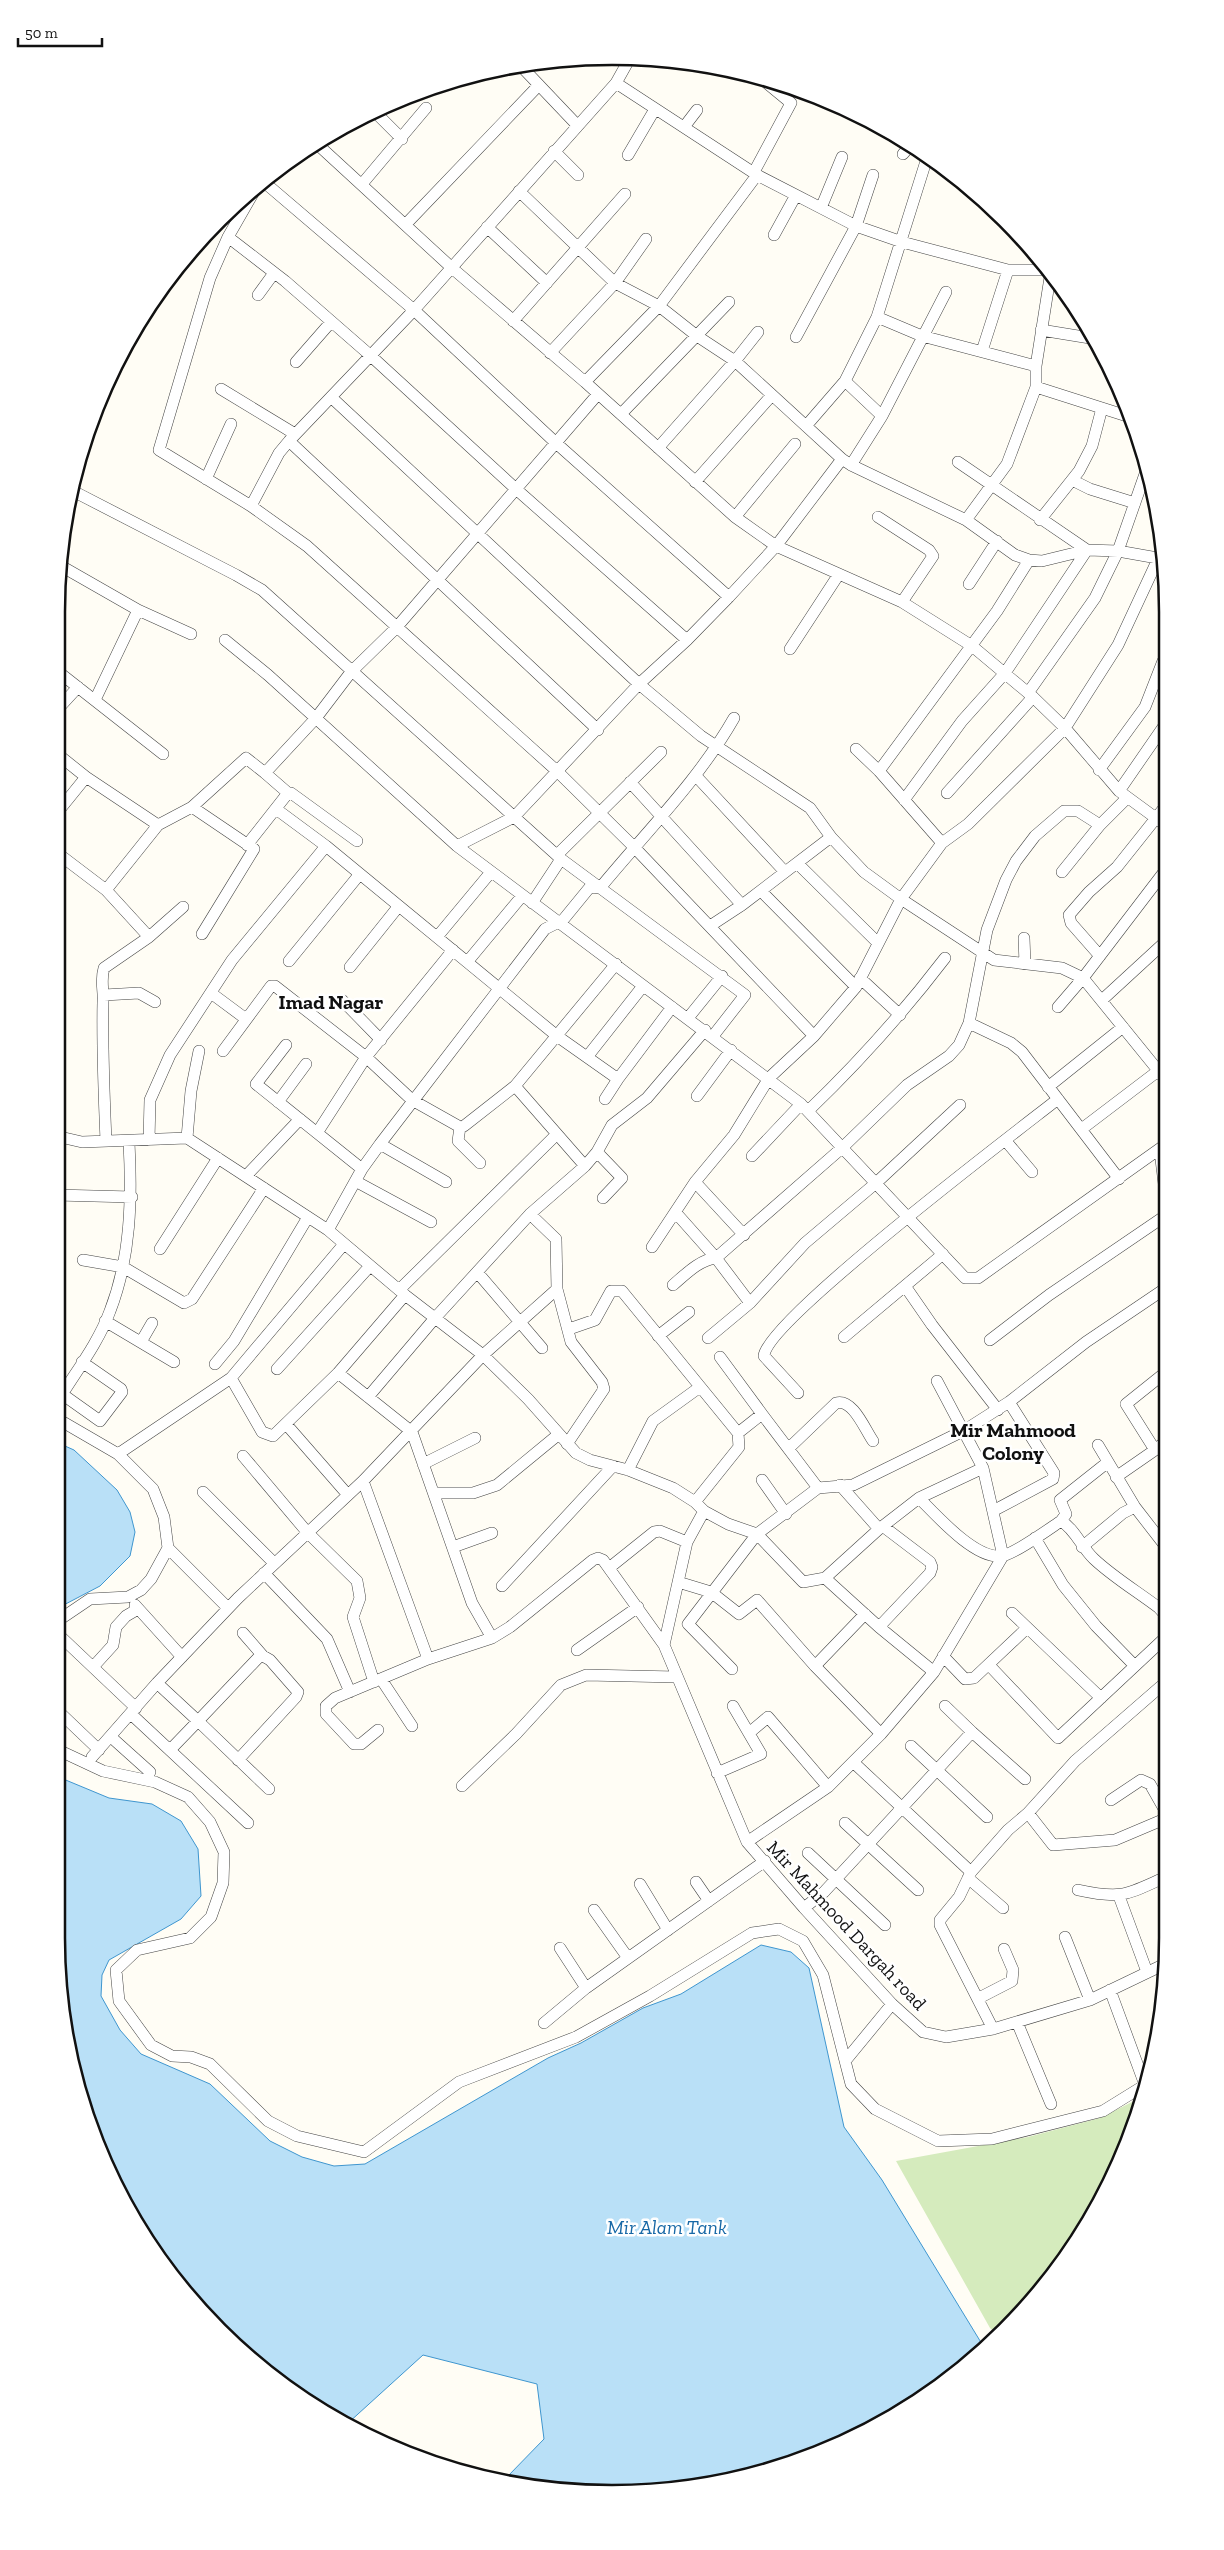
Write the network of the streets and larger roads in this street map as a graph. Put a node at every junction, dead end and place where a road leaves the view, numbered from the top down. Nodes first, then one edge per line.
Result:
1 (626, 65) edge
2 (527, 72) edge
3 (616, 83) junction
4 (539, 85) junction
5 (776, 90) edge
6 (426, 108) dead end
7 (655, 109) junction
8 (697, 110) dead end
9 (380, 117) edge
10 (577, 125) junction
11 (684, 127) junction
12 (402, 139) junction
13 (322, 148) edge
14 (554, 151) junction
15 (628, 155) dead end
16 (842, 157) dead end
17 (925, 164) edge
18 (756, 174) junction
19 (578, 175) dead end
20 (873, 175) dead end
21 (362, 184) junction
22 (269, 186) edge
23 (519, 191) junction
24 (625, 194) dead end
25 (796, 195) junction
26 (246, 206) edge
27 (821, 208) junction
28 (406, 224) junction
29 (856, 226) junction
30 (487, 227) junction
31 (774, 236) dead end
32 (228, 237) junction
33 (646, 239) dead end
34 (902, 242) junction
35 (578, 249) junction
36 (452, 268) junction
37 (1008, 270) junction
38 (1039, 271) edge
39 (274, 273) junction
40 (1048, 282) edge
41 (547, 283) junction
42 (615, 283) junction
43 (946, 292) dead end
44 (258, 295) dead end
45 (729, 302) dead end
46 (659, 306) junction
47 (414, 310) junction
48 (876, 317) junction
49 (512, 321) junction
50 (331, 322) junction
51 (1041, 330) junction
52 (758, 332) dead end
53 (697, 336) junction
54 (922, 336) junction
55 (796, 337) dead end
56 (1085, 337) edge
57 (982, 351) junction
58 (550, 353) junction
59 (371, 356) junction
60 (296, 362) dead end
61 (735, 362) junction
62 (1036, 366) junction
63 (585, 382) junction
64 (845, 382) junction
65 (1036, 387) junction
66 (221, 389) dead end
67 (598, 394) junction
68 (772, 395) junction
69 (331, 397) junction
70 (1102, 408) junction
71 (1121, 413) edge
72 (621, 414) junction
73 (882, 416) junction
74 (231, 424) dead end
75 (806, 426) junction
76 (292, 437) junction
77 (556, 443) junction
78 (795, 444) dead end
79 (658, 448) junction
80 (847, 462) junction
81 (958, 462) dead end
82 (206, 479) junction
83 (1072, 480) junction
84 (1143, 481) edge
85 (695, 482) junction
86 (992, 486) junction
87 (516, 488) junction
88 (79, 494) edge
89 (1135, 503) junction
90 (251, 506) junction
91 (878, 517) dead end
92 (734, 518) junction
93 (966, 520) junction
94 (1040, 520) junction
95 (477, 534) junction
96 (997, 541) junction
97 (776, 546) junction
98 (1087, 550) junction
99 (1118, 551) junction
100 (1156, 558) edge
101 (1029, 560) junction
102 (1157, 566) edge
103 (67, 569) edge
104 (839, 574) junction
105 (438, 580) junction
106 (969, 584) dead end
107 (729, 597) junction
108 (902, 602) junction
109 (138, 610) junction
110 (396, 628) junction
111 (191, 634) dead end
112 (225, 640) dead end
113 (688, 640) junction
114 (972, 646) junction
115 (790, 649) dead end
116 (1159, 671) edge
117 (351, 672) junction
118 (1004, 673) junction
119 (65, 677) edge
120 (639, 684) junction
121 (78, 687) junction
122 (1031, 695) junction
123 (95, 700) junction
124 (65, 701) edge
125 (316, 718) junction
126 (734, 718) dead end
127 (1065, 728) junction
128 (598, 730) junction
129 (1159, 734) edge
130 (718, 746) junction
131 (856, 749) dead end
132 (661, 752) dead end
133 (163, 754) dead end
134 (65, 760) edge
135 (1100, 770) junction
136 (879, 771) junction
137 (558, 772) junction
138 (264, 773) junction
139 (696, 776) junction
140 (86, 777) junction
141 (630, 782) junction
142 (288, 793) junction
143 (947, 793) dead end
144 (1123, 794) junction
145 (904, 800) junction
146 (65, 803) edge
147 (192, 807) junction
148 (276, 809) junction
149 (599, 813) junction
150 (663, 816) junction
151 (514, 817) junction
152 (1159, 820) edge
153 (1159, 822) edge
154 (1100, 825) junction
155 (158, 826) junction
156 (831, 837) junction
157 (357, 841) dead end
158 (942, 843) junction
159 (247, 845) junction
160 (326, 846) junction
161 (457, 846) junction
162 (634, 848) junction
163 (559, 857) junction
164 (65, 859) edge
165 (797, 863) junction
166 (492, 872) junction
167 (786, 872) junction
168 (1062, 872) dead end
169 (359, 875) junction
170 (1159, 879) edge
171 (600, 888) junction
172 (106, 890) junction
173 (761, 891) junction
174 (901, 899) junction
175 (527, 900) junction
176 (742, 905) junction
177 (183, 907) dead end
178 (398, 907) junction
179 (558, 922) junction
180 (710, 926) junction
181 (202, 934) dead end
182 (149, 937) junction
183 (438, 937) junction
184 (1024, 938) dead end
185 (878, 943) junction
186 (1159, 948) edge
187 (454, 950) junction
188 (982, 953) junction
189 (1100, 956) junction
190 (944, 958) dead end
191 (289, 961) dead end
192 (468, 961) junction
193 (616, 964) junction
194 (1024, 964) junction
195 (350, 967) dead end
196 (722, 976) junction
197 (1083, 978) junction
198 (858, 982) junction
199 (643, 986) junction
200 (500, 988) junction
201 (211, 992) junction
202 (104, 995) junction
203 (342, 1000) dead end
204 (1102, 1000) junction
205 (155, 1002) dead end
206 (672, 1007) junction
207 (1058, 1007) dead end
208 (900, 1015) junction
209 (688, 1018) junction
210 (246, 1019) junction
211 (969, 1023) junction
212 (1124, 1027) junction
213 (709, 1034) junction
214 (557, 1036) junction
215 (814, 1036) junction
216 (381, 1040) junction
217 (286, 1045) dead end
218 (731, 1050) junction
219 (199, 1051) dead end
220 (223, 1051) dead end
221 (587, 1057) junction
222 (366, 1058) junction
223 (306, 1064) dead end
224 (1159, 1072) edge
225 (1159, 1076) edge
226 (768, 1078) junction
227 (618, 1079) junction
228 (515, 1086) junction
229 (1048, 1087) junction
230 (697, 1096) dead end
231 (1058, 1099) junction
232 (412, 1100) junction
233 (605, 1100) dead end
234 (278, 1102) junction
235 (960, 1105) dead end
236 (805, 1108) junction
237 (300, 1119) junction
238 (460, 1126) junction
239 (1083, 1128) junction
240 (317, 1133) junction
241 (557, 1134) junction
242 (65, 1138) edge
243 (188, 1138) junction
244 (149, 1140) junction
245 (1005, 1140) junction
246 (106, 1141) junction
247 (129, 1142) junction
248 (380, 1144) junction
249 (843, 1147) junction
250 (1159, 1150) edge
251 (598, 1152) junction
252 (752, 1156) dead end
253 (218, 1158) junction
254 (480, 1163) dead end
255 (585, 1166) junction
256 (362, 1169) junction
257 (1032, 1172) dead end
258 (246, 1176) junction
259 (1120, 1179) junction
260 (357, 1182) junction
261 (446, 1182) dead end
262 (695, 1182) junction
263 (876, 1183) junction
264 (264, 1188) junction
265 (65, 1194) edge
266 (132, 1197) junction
267 (603, 1198) dead end
268 (676, 1213) junction
269 (530, 1214) junction
270 (909, 1216) junction
271 (308, 1217) junction
272 (1159, 1220) edge
273 (431, 1222) dead end
274 (328, 1230) junction
275 (744, 1234) junction
276 (344, 1244) junction
277 (652, 1247) dead end
278 (160, 1248) dead end
279 (943, 1254) junction
280 (716, 1258) junction
281 (83, 1260) dead end
282 (370, 1266) junction
283 (122, 1267) junction
284 (477, 1272) junction
285 (673, 1284) dead end
286 (905, 1286) junction
287 (557, 1289) junction
288 (402, 1292) junction
289 (1159, 1293) edge
290 (750, 1303) junction
291 (689, 1312) dead end
292 (435, 1318) junction
293 (105, 1321) junction
294 (519, 1322) junction
295 (152, 1323) dead end
296 (569, 1329) junction
297 (658, 1336) junction
298 (844, 1337) dead end
299 (708, 1338) dead end
300 (990, 1340) dead end
301 (141, 1342) junction
302 (542, 1348) dead end
303 (483, 1355) junction
304 (720, 1356) dead end
305 (82, 1362) junction
306 (174, 1362) dead end
307 (215, 1364) dead end
308 (277, 1369) dead end
309 (338, 1373) junction
310 (231, 1378) junction
311 (1159, 1378) edge
312 (938, 1381) dead end
313 (700, 1387) junction
314 (65, 1389) edge
315 (798, 1394) dead end
316 (368, 1397) junction
317 (65, 1402) edge
318 (1009, 1402) junction
319 (998, 1410) junction
320 (762, 1414) junction
321 (65, 1423) edge
322 (286, 1424) junction
323 (965, 1430) junction
324 (412, 1432) junction
325 (738, 1433) junction
326 (559, 1434) junction
327 (475, 1438) dead end
328 (873, 1441) dead end
329 (567, 1444) junction
330 (1098, 1445) dead end
331 (1159, 1447) edge
332 (789, 1448) junction
333 (1155, 1450) junction
334 (118, 1454) junction
335 (243, 1456) dead end
336 (1108, 1462) junction
337 (423, 1464) junction
338 (613, 1466) junction
339 (983, 1468) junction
340 (628, 1470) junction
341 (1116, 1476) junction
342 (762, 1480) dead end
343 (363, 1481) junction
344 (840, 1485) junction
345 (818, 1488) junction
346 (203, 1492) dead end
347 (434, 1493) junction
348 (348, 1495) junction
349 (918, 1498) junction
350 (695, 1502) junction
351 (1135, 1507) junction
352 (704, 1511) junction
353 (993, 1511) junction
354 (786, 1514) junction
355 (1061, 1521) junction
356 (881, 1528) junction
357 (307, 1532) junction
358 (492, 1533) dead end
359 (757, 1534) junction
360 (1035, 1538) junction
361 (1159, 1538) edge
362 (687, 1542) junction
363 (453, 1547) junction
364 (1082, 1547) junction
365 (168, 1548) junction
366 (1003, 1556) junction
367 (274, 1564) junction
368 (609, 1568) junction
369 (264, 1573) junction
370 (825, 1578) junction
371 (678, 1582) junction
372 (502, 1586) dead end
373 (712, 1592) junction
374 (638, 1607) junction
375 (1159, 1607) edge
376 (228, 1608) junction
377 (1012, 1613) dead end
378 (865, 1614) junction
379 (65, 1616) edge
380 (879, 1627) junction
381 (1027, 1628) junction
382 (243, 1633) dead end
383 (492, 1638) junction
384 (65, 1641) edge
385 (1159, 1643) edge
386 (664, 1645) junction
387 (578, 1650) dead end
388 (263, 1656) junction
389 (944, 1656) junction
390 (182, 1657) junction
391 (428, 1658) junction
392 (989, 1665) junction
393 (1134, 1665) junction
394 (815, 1666) junction
395 (93, 1667) junction
396 (732, 1668) dead end
397 (934, 1672) junction
398 (676, 1677) junction
399 (378, 1680) junction
400 (158, 1683) junction
401 (1159, 1688) edge
402 (350, 1692) junction
403 (1101, 1698) junction
404 (733, 1706) dead end
405 (945, 1706) dead end
406 (134, 1711) junction
407 (65, 1719) edge
408 (198, 1721) junction
409 (412, 1726) dead end
410 (378, 1730) dead end
411 (972, 1732) junction
412 (749, 1733) junction
413 (881, 1734) junction
414 (111, 1737) junction
415 (911, 1746) dead end
416 (170, 1750) junction
417 (65, 1753) edge
418 (238, 1760) junction
419 (853, 1762) junction
420 (938, 1770) junction
421 (150, 1772) dead end
422 (718, 1773) junction
423 (1025, 1779) dead end
424 (462, 1786) dead end
425 (828, 1787) junction
426 (269, 1789) dead end
427 (1111, 1800) dead end
428 (1159, 1800) edge
429 (903, 1808) junction
430 (1028, 1813) junction
431 (987, 1817) dead end
432 (1159, 1821) edge
433 (248, 1823) dead end
434 (845, 1823) dead end
435 (747, 1842) junction
436 (868, 1844) junction
437 (808, 1853) dead end
438 (764, 1861) junction
439 (969, 1875) junction
440 (836, 1879) junction
441 (1159, 1880) edge
442 (696, 1882) dead end
443 (640, 1884) dead end
444 (918, 1890) dead end
445 (1078, 1890) dead end
446 (1119, 1896) junction
447 (709, 1901) junction
448 (804, 1908) junction
449 (1003, 1908) dead end
450 (594, 1910) dead end
451 (886, 1925) dead end
452 (668, 1930) junction
453 (1065, 1937) dead end
454 (560, 1948) dead end
455 (1004, 1949) dead end
456 (628, 1958) junction
457 (1158, 1967) edge
458 (1147, 1972) junction
459 (586, 1988) junction
460 (1110, 1990) junction
461 (979, 1998) junction
462 (1090, 2000) junction
463 (892, 2004) junction
464 (1017, 2022) junction
465 (544, 2023) dead end
466 (993, 2030) junction
467 (846, 2060) junction
468 (1141, 2075) edge
469 (1137, 2090) edge
470 (1051, 2104) dead end

1 - 3 street
2 - 4 street
3 - 7 street
3 - 10 street
4 - 10 street
4 - 28 street
5 - 18 street
6 - 12 street
7 - 11 street
7 - 15 street
8 - 11 street
9 - 12 street
10 - 14 street
11 - 18 street
12 - 21 street
13 - 21 street
14 - 19 street
14 - 23 street
16 - 27 street
17 - 34 street
18 - 25 street
18 - 46 street
20 - 29 street
21 - 28 street
22 - 47 street
23 - 30 street
23 - 35 street
24 - 35 street
25 - 27 street
25 - 31 street
26 - 32 street
27 - 29 street
28 - 36 street
29 - 34 street
29 - 55 street
30 - 36 street
30 - 41 street
32 - 39 street
32 - 82 street
33 - 42 street
34 - 37 street
34 - 48 street
35 - 41 street
35 - 42 street
36 - 47 street
36 - 49 street
37 - 38 street
37 - 57 street
39 - 44 street
39 - 50 street
40 - 51 street
41 - 49 street
42 - 46 street
42 - 58 street
43 - 54 street
45 - 53 street
46 - 53 street
46 - 63 street
47 - 59 street
47 - 77 street
48 - 54 street
48 - 64 street
49 - 58 street
50 - 59 street
50 - 60 street
51 - 56 street
51 - 62 street
52 - 61 street
53 - 61 street
53 - 72 street
54 - 57 street
54 - 73 street
57 - 62 street
58 - 63 street
59 - 69 street
59 - 87 street
61 - 68 street
61 - 79 street
62 - 65 street
63 - 67 street
64 - 73 street
64 - 75 street
65 - 70 street
65 - 86 street
66 - 76 street
67 - 72 street
67 - 77 street
68 - 75 street
68 - 85 street
69 - 76 street
69 - 95 street
70 - 71 street
70 - 83 street
72 - 79 street
73 - 80 street
74 - 82 street
75 - 80 street
76 - 90 street
76 - 105 street
77 - 87 street
77 - 107 street
78 - 92 street
79 - 85 street
80 - 93 street
80 - 97 street
81 - 86 street
82 - 90 street
83 - 89 street
83 - 94 street
84 - 89 street
85 - 92 street
86 - 93 street
86 - 94 street
87 - 95 street
87 - 113 street
88 - 117 street
89 - 99 street
90 - 110 street
91 - 108 street
92 - 97 street
93 - 96 street
94 - 98 street
95 - 105 street
95 - 120 street
96 - 101 street
96 - 106 street
97 - 104 street
97 - 107 street
98 - 99 street
98 - 101 street
98 - 118 street
99 - 100 street
99 - 122 street
101 - 114 street
102 - 127 street
103 - 109 street
104 - 108 street
104 - 115 street
105 - 110 street
105 - 128 street
107 - 113 street
108 - 114 street
109 - 111 street
109 - 123 street
110 - 117 street
110 - 137 street
112 - 125 street
113 - 120 street
114 - 118 street
114 - 136 street
116 - 135 street
117 - 125 street
117 - 151 street
118 - 122 street
118 - 145 street
119 - 121 street
120 - 128 street
120 - 130 street
121 - 123 street
121 - 124 street
122 - 127 street
122 - 143 street
123 - 133 street
125 - 138 street
125 - 161 street
126 - 130 street
127 - 135 street
127 - 158 street
128 - 137 street
129 - 144 street
130 - 139 street
130 - 156 street
131 - 136 street
132 - 141 street
134 - 140 street
135 - 144 street
136 - 145 street
137 - 149 street
137 - 151 street
138 - 142 street
138 - 147 street
139 - 150 street
139 - 167 street
140 - 146 street
140 - 155 street
141 - 149 street
141 - 150 street
142 - 148 street
142 - 157 street
144 - 152 street
144 - 154 street
145 - 158 street
147 - 155 street
147 - 159 street
148 - 159 street
148 - 160 street
149 - 162 street
149 - 163 street
150 - 162 street
150 - 176 street
151 - 161 street
151 - 163 street
153 - 189 street
154 - 168 street
154 - 188 street
155 - 172 street
156 - 165 street
156 - 174 street
158 - 174 street
159 - 181 street
160 - 169 street
160 - 201 street
161 - 166 street
162 - 171 street
162 - 180 street
163 - 171 street
163 - 175 street
164 - 172 street
165 - 167 street
165 - 185 street
166 - 175 street
166 - 183 street
167 - 173 street
169 - 178 street
169 - 191 street
170 - 189 street
171 - 179 street
171 - 196 street
172 - 182 street
173 - 176 street
173 - 198 street
174 - 185 street
174 - 188 street
175 - 179 street
175 - 192 street
176 - 180 street
177 - 182 street
178 - 183 street
178 - 195 street
179 - 193 street
179 - 200 street
180 - 215 street
182 - 202 street
183 - 187 street
184 - 194 street
185 - 198 street
186 - 204 street
187 - 192 street
187 - 216 street
188 - 194 street
188 - 211 street
189 - 197 street
190 - 208 street
192 - 200 street
193 - 199 street
193 - 214 street
194 - 197 street
196 - 209 street
196 - 213 street
197 - 204 street
197 - 207 street
198 - 208 street
198 - 215 street
199 - 206 street
199 - 221 street
200 - 214 street
200 - 232 street
201 - 210 street
201 - 244 street
202 - 205 street
202 - 246 street
203 - 216 street
204 - 212 street
206 - 209 street
206 - 227 street
208 - 236 street
209 - 213 street
210 - 220 street
210 - 222 street
211 - 229 street
211 - 249 street
212 - 224 street
212 - 229 street
213 - 218 street
213 - 251 street
214 - 221 street
214 - 228 street
215 - 226 street
216 - 222 street
217 - 234 street
218 - 226 street
218 - 230 street
219 - 243 street
221 - 227 street
222 - 232 street
222 - 240 street
223 - 234 street
225 - 239 street
226 - 236 street
226 - 262 street
227 - 233 street
228 - 238 street
228 - 241 street
229 - 231 street
231 - 239 street
231 - 245 street
232 - 238 street
232 - 248 street
234 - 237 street
235 - 263 street
236 - 249 street
236 - 252 street
237 - 240 street
237 - 258 street
238 - 254 street
239 - 259 street
240 - 256 street
241 - 255 street
241 - 288 street
242 - 246 street
243 - 244 street
243 - 253 street
244 - 247 street
245 - 257 street
245 - 270 street
246 - 247 street
247 - 266 street
248 - 256 street
248 - 261 street
249 - 263 street
249 - 275 street
250 - 259 street
251 - 255 street
251 - 267 street
253 - 258 street
253 - 278 street
255 - 269 street
256 - 260 street
258 - 264 street
259 - 279 street
260 - 273 street
260 - 274 street
262 - 268 street
262 - 275 street
263 - 270 street
263 - 290 street
264 - 271 street
264 - 283 street
265 - 266 street
266 - 283 street
268 - 277 street
268 - 280 street
269 - 284 street
269 - 287 street
270 - 279 street
270 - 315 street
271 - 274 street
271 - 307 street
272 - 300 street
274 - 276 street
275 - 280 street
276 - 282 street
276 - 310 street
279 - 286 street
280 - 285 street
280 - 290 street
281 - 283 street
282 - 288 street
282 - 308 street
283 - 293 street
284 - 292 street
284 - 294 street
286 - 298 street
286 - 319 street
287 - 294 street
287 - 296 street
288 - 292 street
288 - 309 street
289 - 318 street
290 - 299 street
291 - 297 street
292 - 303 street
292 - 316 street
293 - 301 street
293 - 305 street
294 - 302 street
294 - 303 street
295 - 301 street
296 - 297 street
296 - 329 street
297 - 313 street
301 - 306 street
303 - 324 street
303 - 326 street
304 - 320 street
305 - 314 street
305 - 317 street
309 - 316 street
309 - 322 street
310 - 322 street
310 - 334 street
311 - 333 street
312 - 323 street
313 - 325 street
313 - 340 street
316 - 324 street
318 - 319 street
318 - 353 street
319 - 323 street
320 - 325 street
320 - 332 street
321 - 334 street
322 - 348 street
323 - 339 street
323 - 344 street
324 - 337 street
324 - 343 street
325 - 350 street
326 - 329 street
326 - 347 street
327 - 337 street
328 - 332 street
329 - 338 street
330 - 336 street
331 - 333 street
332 - 345 street
333 - 341 street
334 - 365 street
335 - 357 street
336 - 341 street
336 - 355 street
337 - 347 street
338 - 340 street
338 - 372 street
339 - 349 street
339 - 353 street
340 - 350 street
341 - 351 street
342 - 354 street
343 - 348 street
343 - 391 street
344 - 345 street
344 - 356 street
345 - 354 street
346 - 367 street
347 - 363 street
348 - 357 street
349 - 356 street
349 - 366 street
350 - 352 street
351 - 361 street
351 - 364 street
352 - 359 street
352 - 362 street
353 - 366 street
354 - 359 street
355 - 360 street
355 - 364 street
356 - 370 street
356 - 380 street
357 - 367 street
357 - 399 street
358 - 363 street
359 - 370 street
359 - 373 street
360 - 366 street
360 - 393 street
362 - 368 street
362 - 371 street
363 - 383 street
364 - 375 street
365 - 376 street
365 - 379 street
366 - 389 street
367 - 369 street
368 - 374 street, Mir Mahmood Dargah road
368 - 383 street
369 - 376 street
369 - 402 street
370 - 378 street
371 - 373 street
371 - 386 street
373 - 394 street
373 - 396 street
374 - 386 street, Mir Mahmood Dargah road
374 - 387 street
376 - 390 street
377 - 381 street
378 - 380 street
378 - 394 street
380 - 397 street
381 - 392 street
381 - 403 street
382 - 388 street
383 - 391 street
384 - 395 street
385 - 393 street
386 - 398 street, Mir Mahmood Dargah road
388 - 408 street
388 - 418 street
389 - 392 street
389 - 397 street
390 - 395 street
390 - 400 street
391 - 399 street
392 - 403 street
393 - 403 street
394 - 413 street
395 - 406 street
397 - 413 street
398 - 422 street, Mir Mahmood Dargah road
398 - 424 street
399 - 402 street
399 - 409 street
400 - 406 street
400 - 408 street
401 - 430 street
402 - 410 street
404 - 412 street
405 - 411 street
406 - 414 street
406 - 416 street
407 - 414 street
408 - 416 street
408 - 418 street
411 - 420 street
411 - 423 street
412 - 422 street
412 - 425 street
413 - 419 street
414 - 421 street
415 - 420 street
416 - 433 street
417 - 467 street
418 - 426 street
419 - 425 street
419 - 429 street
420 - 429 street
420 - 431 street
422 - 435 street, Mir Mahmood Dargah road
425 - 435 street
427 - 428 street
429 - 436 street
429 - 439 street
430 - 432 street
430 - 439 street
434 - 436 street
435 - 438 street, Mir Mahmood Dargah road
436 - 440 street
436 - 444 street
437 - 440 street
438 - 447 street
438 - 448 street, Mir Mahmood Dargah road
439 - 449 street
439 - 461 street
440 - 448 street
440 - 451 street
441 - 446 street
442 - 447 street
443 - 452 street
445 - 446 street
446 - 458 street
447 - 452 street
448 - 463 street, Mir Mahmood Dargah road
450 - 456 street
452 - 456 street
453 - 462 street
454 - 459 street
455 - 461 street
456 - 459 street
457 - 458 street, Mir Mahmood Dargah road
458 - 460 street, Mir Mahmood Dargah road
459 - 465 street
460 - 462 street, Mir Mahmood Dargah road
460 - 468 street
461 - 466 street
462 - 464 street, Mir Mahmood Dargah road
463 - 466 street, Mir Mahmood Dargah road
463 - 467 street
464 - 466 street, Mir Mahmood Dargah road
464 - 470 street
467 - 469 street

